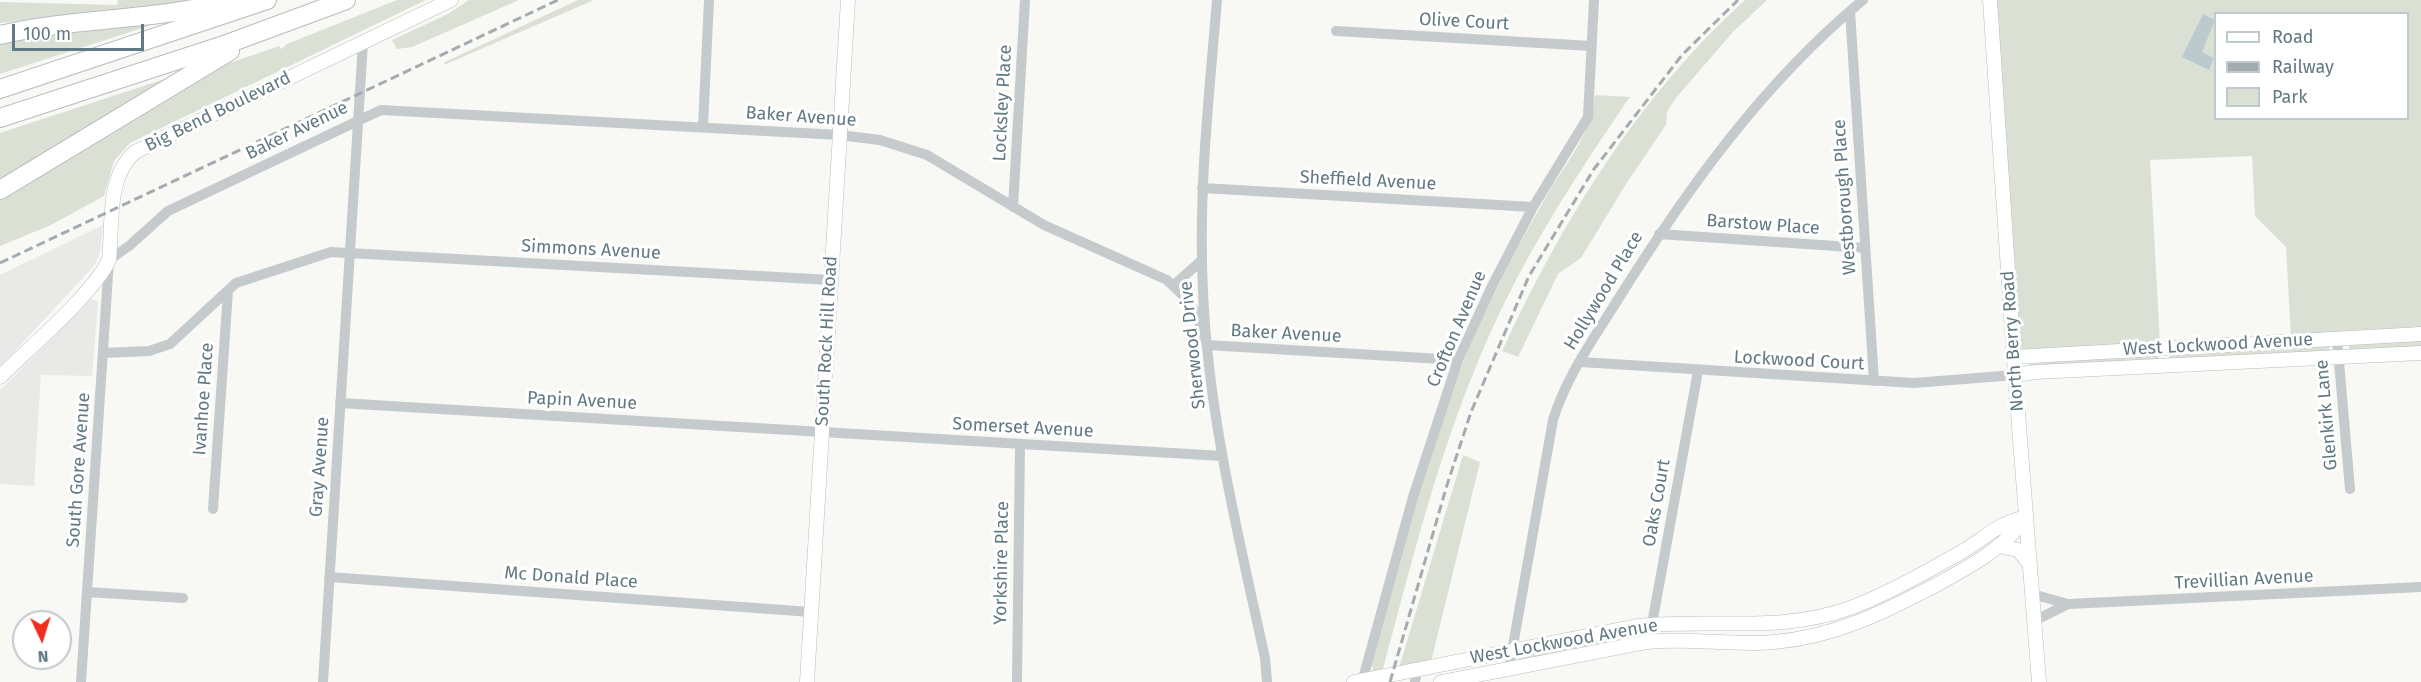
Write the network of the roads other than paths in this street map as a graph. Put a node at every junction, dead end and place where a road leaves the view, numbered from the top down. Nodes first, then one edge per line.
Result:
1 (234, 0) edge
2 (267, 0) edge
3 (346, 0) edge
4 (451, 0) edge
5 (710, 0) edge
6 (848, 0) edge
7 (1025, 0) edge
8 (1216, 0) edge
9 (1594, 0) edge
10 (1863, 0) edge
11 (1990, 0) edge
12 (1850, 11) junction
13 (268, 30) junction
14 (1336, 31) dead end
15 (1, 34) edge
16 (363, 43) junction
17 (1591, 46) junction
18 (0, 89) edge
19 (0, 118) edge
20 (358, 120) junction
21 (703, 126) junction
22 (839, 135) junction
23 (1202, 188) junction
24 (0, 190) edge
25 (1013, 207) junction
26 (1533, 207) junction
27 (1659, 234) junction
28 (1865, 248) junction
29 (350, 253) junction
30 (109, 260) junction
31 (1202, 260) junction
32 (831, 280) junction
33 (1174, 285) junction
34 (228, 291) junction
35 (2421, 334) edge
36 (2337, 339) junction
37 (1207, 345) junction
38 (2164, 348) junction
39 (103, 353) junction
40 (2421, 353) edge
41 (2014, 357) junction
42 (2339, 357) junction
43 (1458, 360) junction
44 (1581, 362) junction
45 (2165, 365) junction
46 (1698, 371) junction
47 (2014, 375) junction
48 (0, 377) edge
49 (1874, 381) junction
50 (340, 403) junction
51 (822, 432) junction
52 (1020, 444) junction
53 (1222, 456) junction
54 (2350, 489) dead end
55 (213, 509) dead end
56 (2026, 517) junction
57 (1999, 546) junction
58 (2030, 564) junction
59 (1931, 568) junction
60 (329, 577) junction
61 (1938, 584) junction
62 (2421, 587) edge
63 (87, 592) junction
64 (2032, 594) junction
65 (183, 598) dead end
66 (2068, 604) junction
67 (1854, 606) junction
68 (811, 612) junction
69 (2034, 621) junction
70 (1860, 623) junction
71 (1652, 624) junction
72 (1653, 641) junction
73 (1512, 650) junction
74 (1509, 668) junction
75 (1416, 676) edge
76 (81, 682) edge
77 (323, 682) edge
78 (807, 682) edge
79 (1017, 682) edge
80 (1267, 682) edge
81 (1359, 682) edge
82 (1441, 682) edge
83 (2039, 682) edge

1 - 15 highway
2 - 18 highway
3 - 13 highway
4 - 16 main road, Big Bend Boulevard
5 - 21 street
6 - 22 main road, South Rock Hill Road
7 - 25 street, Locksley Place
8 - 23 street, Sherwood Drive
9 - 17 street, Crofton Avenue
10 - 12 street, Hollywood Place
11 - 41 main road, North Berry Road
12 - 27 street, Hollywood Place
12 - 28 street, Westborough Place
13 - 19 highway
13 - 24 highway
14 - 17 street, Olive Court
16 - 20 street, Gray Avenue
16 - 30 main road, Big Bend Boulevard
17 - 26 street, Crofton Avenue
20 - 21 street, Baker Avenue
20 - 29 street, Gray Avenue
20 - 30 street, Baker Avenue
21 - 22 street, Baker Avenue
22 - 25 street, Baker Avenue
22 - 32 main road, South Rock Hill Road
23 - 26 street, Sheffield Avenue
23 - 31 street, Sherwood Drive
25 - 33 street, Baker Avenue
26 - 43 street, Crofton Avenue
27 - 28 street, Barstow Place
27 - 44 street, Hollywood Place
28 - 49 street, Westborough Place
29 - 32 street, Simmons Avenue
29 - 34 street, Simmons Avenue
29 - 50 street, Gray Avenue
30 - 39 street, South Gore Avenue
30 - 48 main road, Big Bend Boulevard
31 - 33 street
31 - 37 street, Sherwood Drive
32 - 51 main road, South Rock Hill Road
33 - 37 street, Baker Avenue
34 - 39 street, Simmons Avenue
34 - 55 street, Ivanhoe Place
35 - 36 main road, West Lockwood Avenue
36 - 38 main road, West Lockwood Avenue
36 - 42 street, Glenkirk Lane
37 - 43 street, Baker Avenue
37 - 53 street, Sherwood Drive
38 - 41 main road, West Lockwood Avenue
38 - 45 main road
39 - 63 street, South Gore Avenue
40 - 42 main road, West Lockwood Avenue
41 - 47 main road, North Berry Road
42 - 45 main road, West Lockwood Avenue
42 - 54 street, Glenkirk Lane
43 - 81 street, Crofton Avenue
44 - 46 street, Lockwood Court
44 - 73 street, Hollywood Place
45 - 47 main road, West Lockwood Avenue
46 - 49 street, Lockwood Court
46 - 71 street, Oaks Court
47 - 49 street, Lockwood Court
47 - 56 main road, North Berry Road
50 - 51 street, Papin Avenue
50 - 60 street, Gray Avenue
51 - 52 street, Somerset Avenue
51 - 68 main road, South Rock Hill Road
52 - 53 street, Somerset Avenue
52 - 79 street, Yorkshire Place
53 - 80 street, Sherwood Drive
56 - 57 main road, West Lockwood Avenue
56 - 58 main road, North Berry Road
56 - 59 main road, West Lockwood Avenue
57 - 58 main road
57 - 61 main road, West Lockwood Avenue
58 - 64 main road, North Berry Road
59 - 61 main road
59 - 67 main road, West Lockwood Avenue
60 - 68 street, Mc Donald Place
60 - 77 street, Gray Avenue
61 - 70 main road, West Lockwood Avenue
62 - 66 street, Trevillian Avenue
63 - 65 street
63 - 76 street, South Gore Avenue
64 - 66 street, Trevillian Avenue
64 - 69 main road, North Berry Road
66 - 69 street, Trevillian Avenue
67 - 70 main road
67 - 71 main road, West Lockwood Avenue
68 - 78 main road, South Rock Hill Road
69 - 83 main road, North Berry Road
70 - 72 main road, West Lockwood Avenue
71 - 72 street, Oaks Court
71 - 73 main road, West Lockwood Avenue
72 - 74 main road, West Lockwood Avenue
73 - 74 street, Hollywood Place
73 - 75 main road, West Lockwood Avenue
74 - 82 main road, West Lockwood Avenue
75 - 81 main road, West Lockwood Avenue

